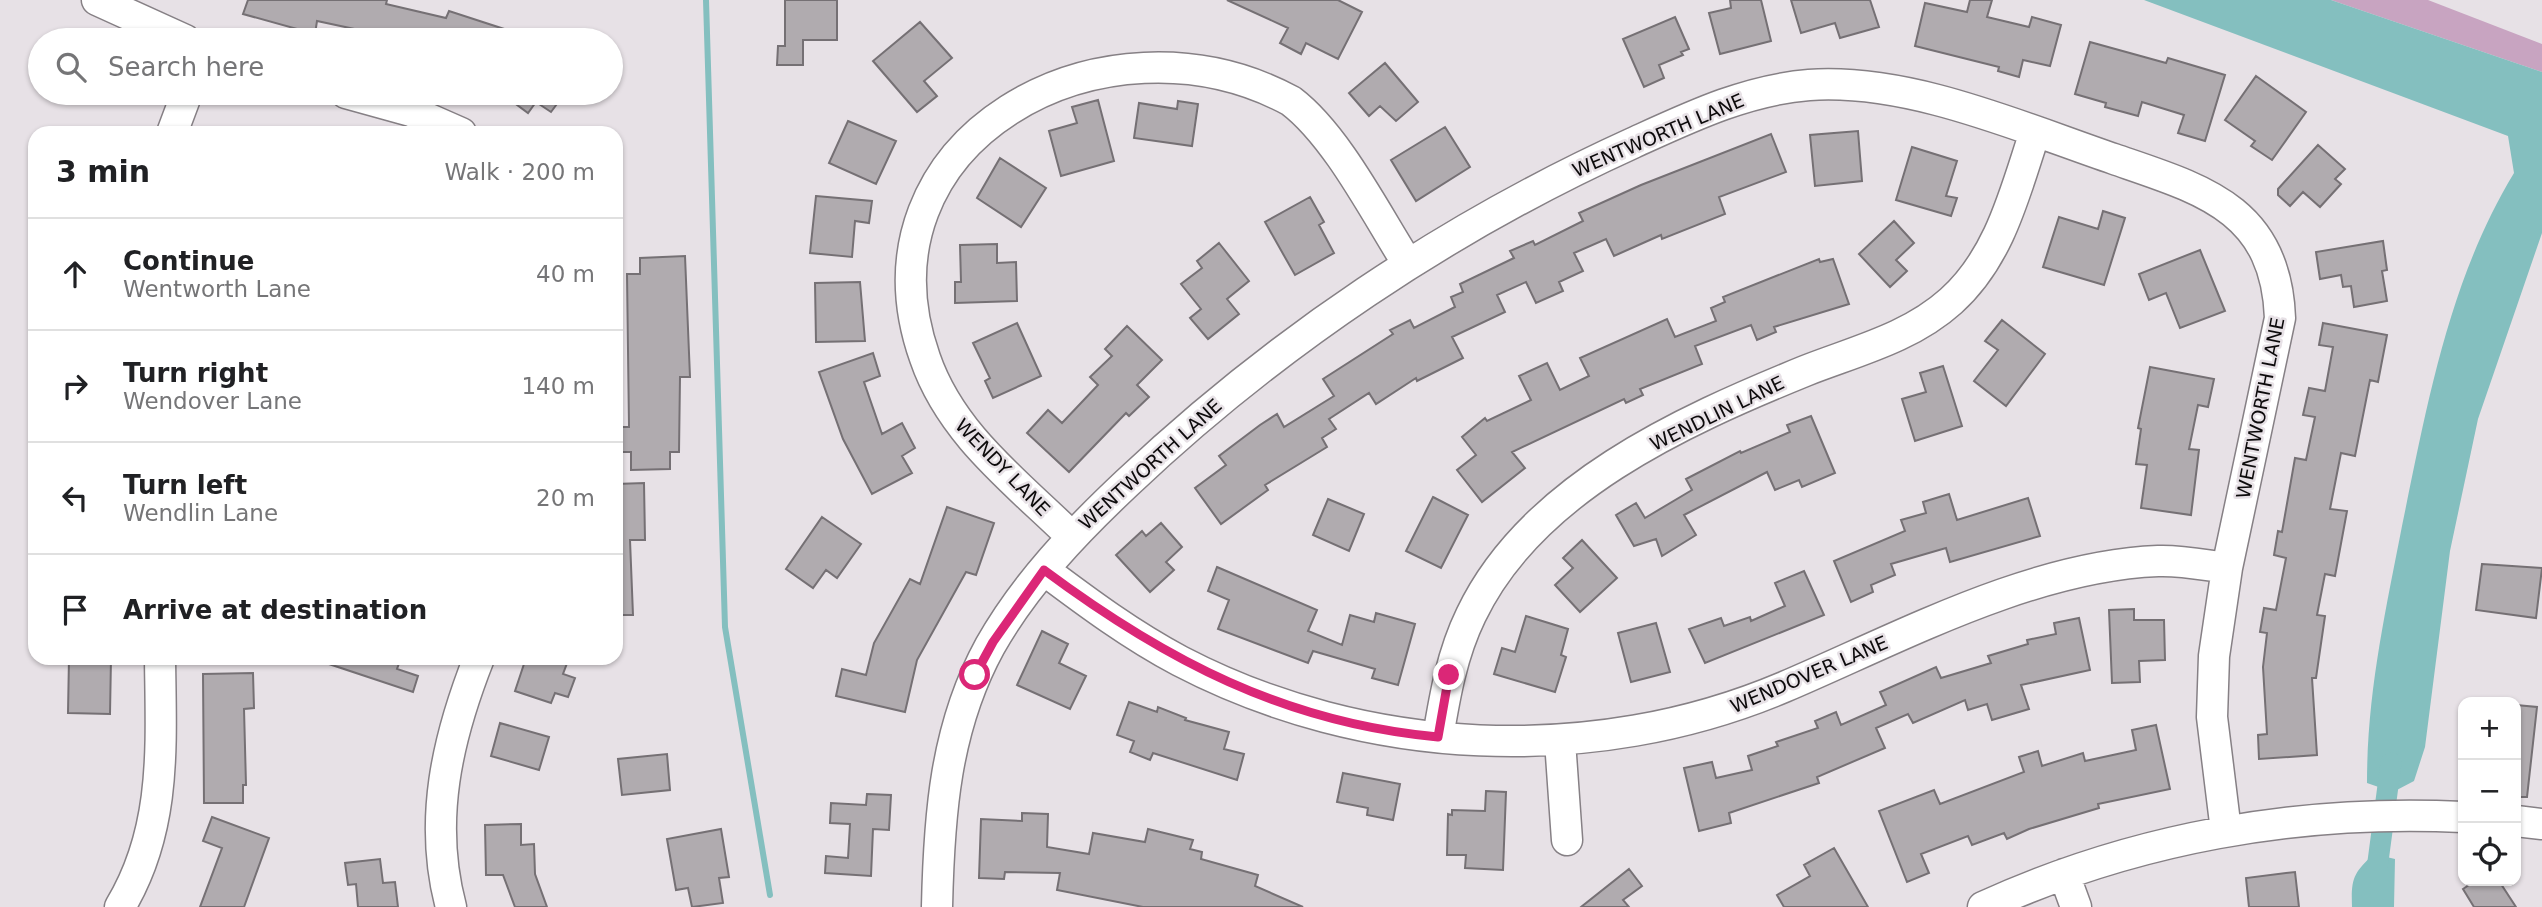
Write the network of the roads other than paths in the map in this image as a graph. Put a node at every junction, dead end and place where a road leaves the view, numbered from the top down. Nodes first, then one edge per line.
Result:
1 (97, 0) edge
2 (159, 28) edge
3 (182, 105) edge
4 (388, 105) edge
5 (175, 126) edge
6 (446, 126) edge
7 (2035, 132) junction
8 (1408, 264) junction
9 (1071, 536) junction
10 (2227, 568) junction
11 (1044, 570) junction
12 (160, 665) edge
13 (476, 665) edge
14 (1438, 737) junction
15 (1560, 741) junction
16 (2452, 816) edge
17 (2521, 822) edge
18 (2542, 824) edge
19 (2226, 831) junction
20 (1567, 840) dead end
21 (2064, 874) junction
22 (120, 907) edge
23 (451, 907) edge
24 (937, 907) edge
25 (1983, 907) edge
26 (2076, 907) edge

1 - 2 street
3 - 5 street
4 - 6 street
7 - 8 street, WENTWORTH LANE
7 - 10 street, WENTWORTH LANE
7 - 14 street, WENDLIN LANE
8 - 9 street, WENTWORTH LANE
8 - 9 street, WENDY LANE
9 - 11 street, WENTWORTH LANE
10 - 15 street, WENDOVER LANE
10 - 19 street, WENTWORTH LANE
11 - 14 street, WENDOVER LANE
11 - 24 street, WENTWORTH LANE
12 - 22 street
13 - 23 street
14 - 15 street, WENDOVER LANE
15 - 20 street
16 - 19 street
17 - 18 street
19 - 21 street
21 - 25 street
21 - 26 street

